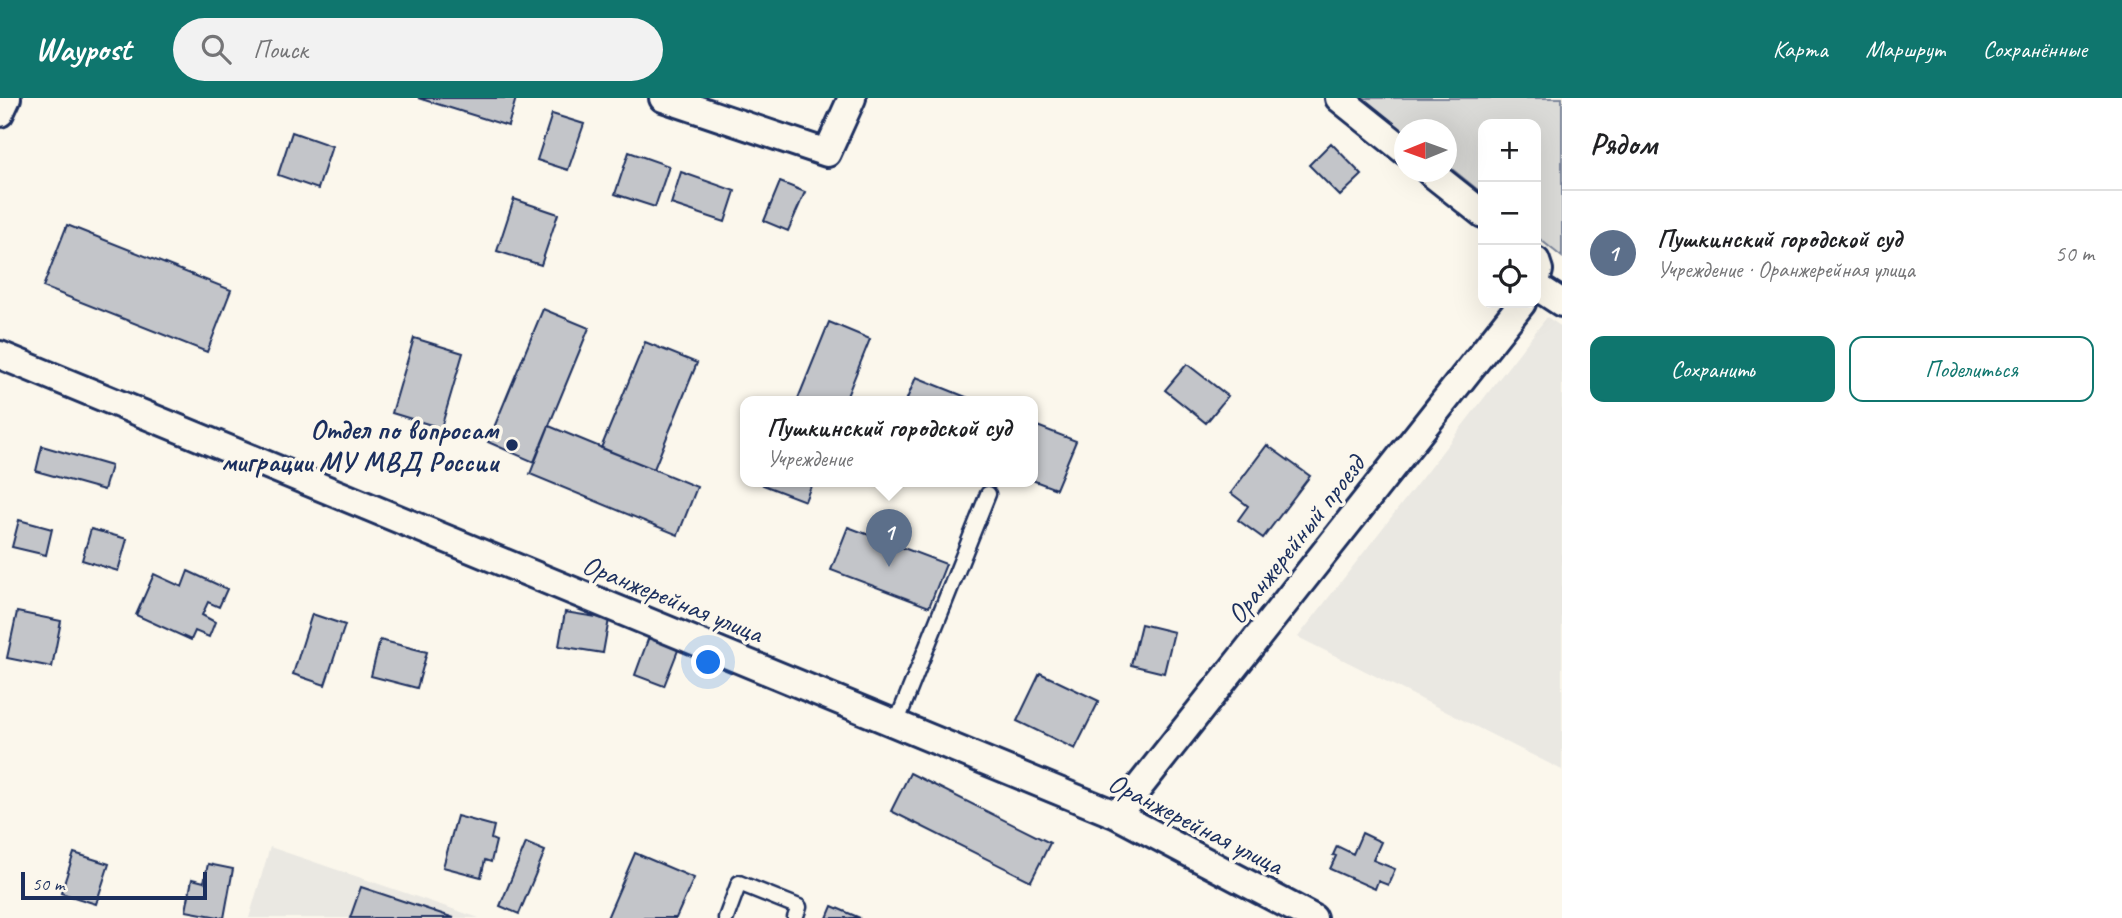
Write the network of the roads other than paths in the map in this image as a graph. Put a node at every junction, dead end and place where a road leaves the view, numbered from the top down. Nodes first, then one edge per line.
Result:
1 (7, 98) edge
2 (663, 98) edge
3 (852, 98) edge
4 (1339, 98) edge
5 (0, 113) edge
6 (1394, 142) edge
7 (1443, 182) edge
8 (1478, 210) edge
9 (1541, 288) edge
10 (1562, 303) edge
11 (1517, 308) edge
12 (0, 355) edge
13 (988, 494) dead end
14 (896, 724) junction
15 (1117, 815) junction
16 (726, 918) edge
17 (795, 918) edge
18 (1313, 918) edge

1 - 5 street
2 - 3 street
4 - 6 street
7 - 8 street
9 - 10 street
11 - 15 street, Оранжерейный проезд
12 - 14 street, Оранжерейная улица
13 - 14 lane
14 - 15 street, Оранжерейная улица
15 - 18 street, Оранжерейная улица
16 - 17 lane

